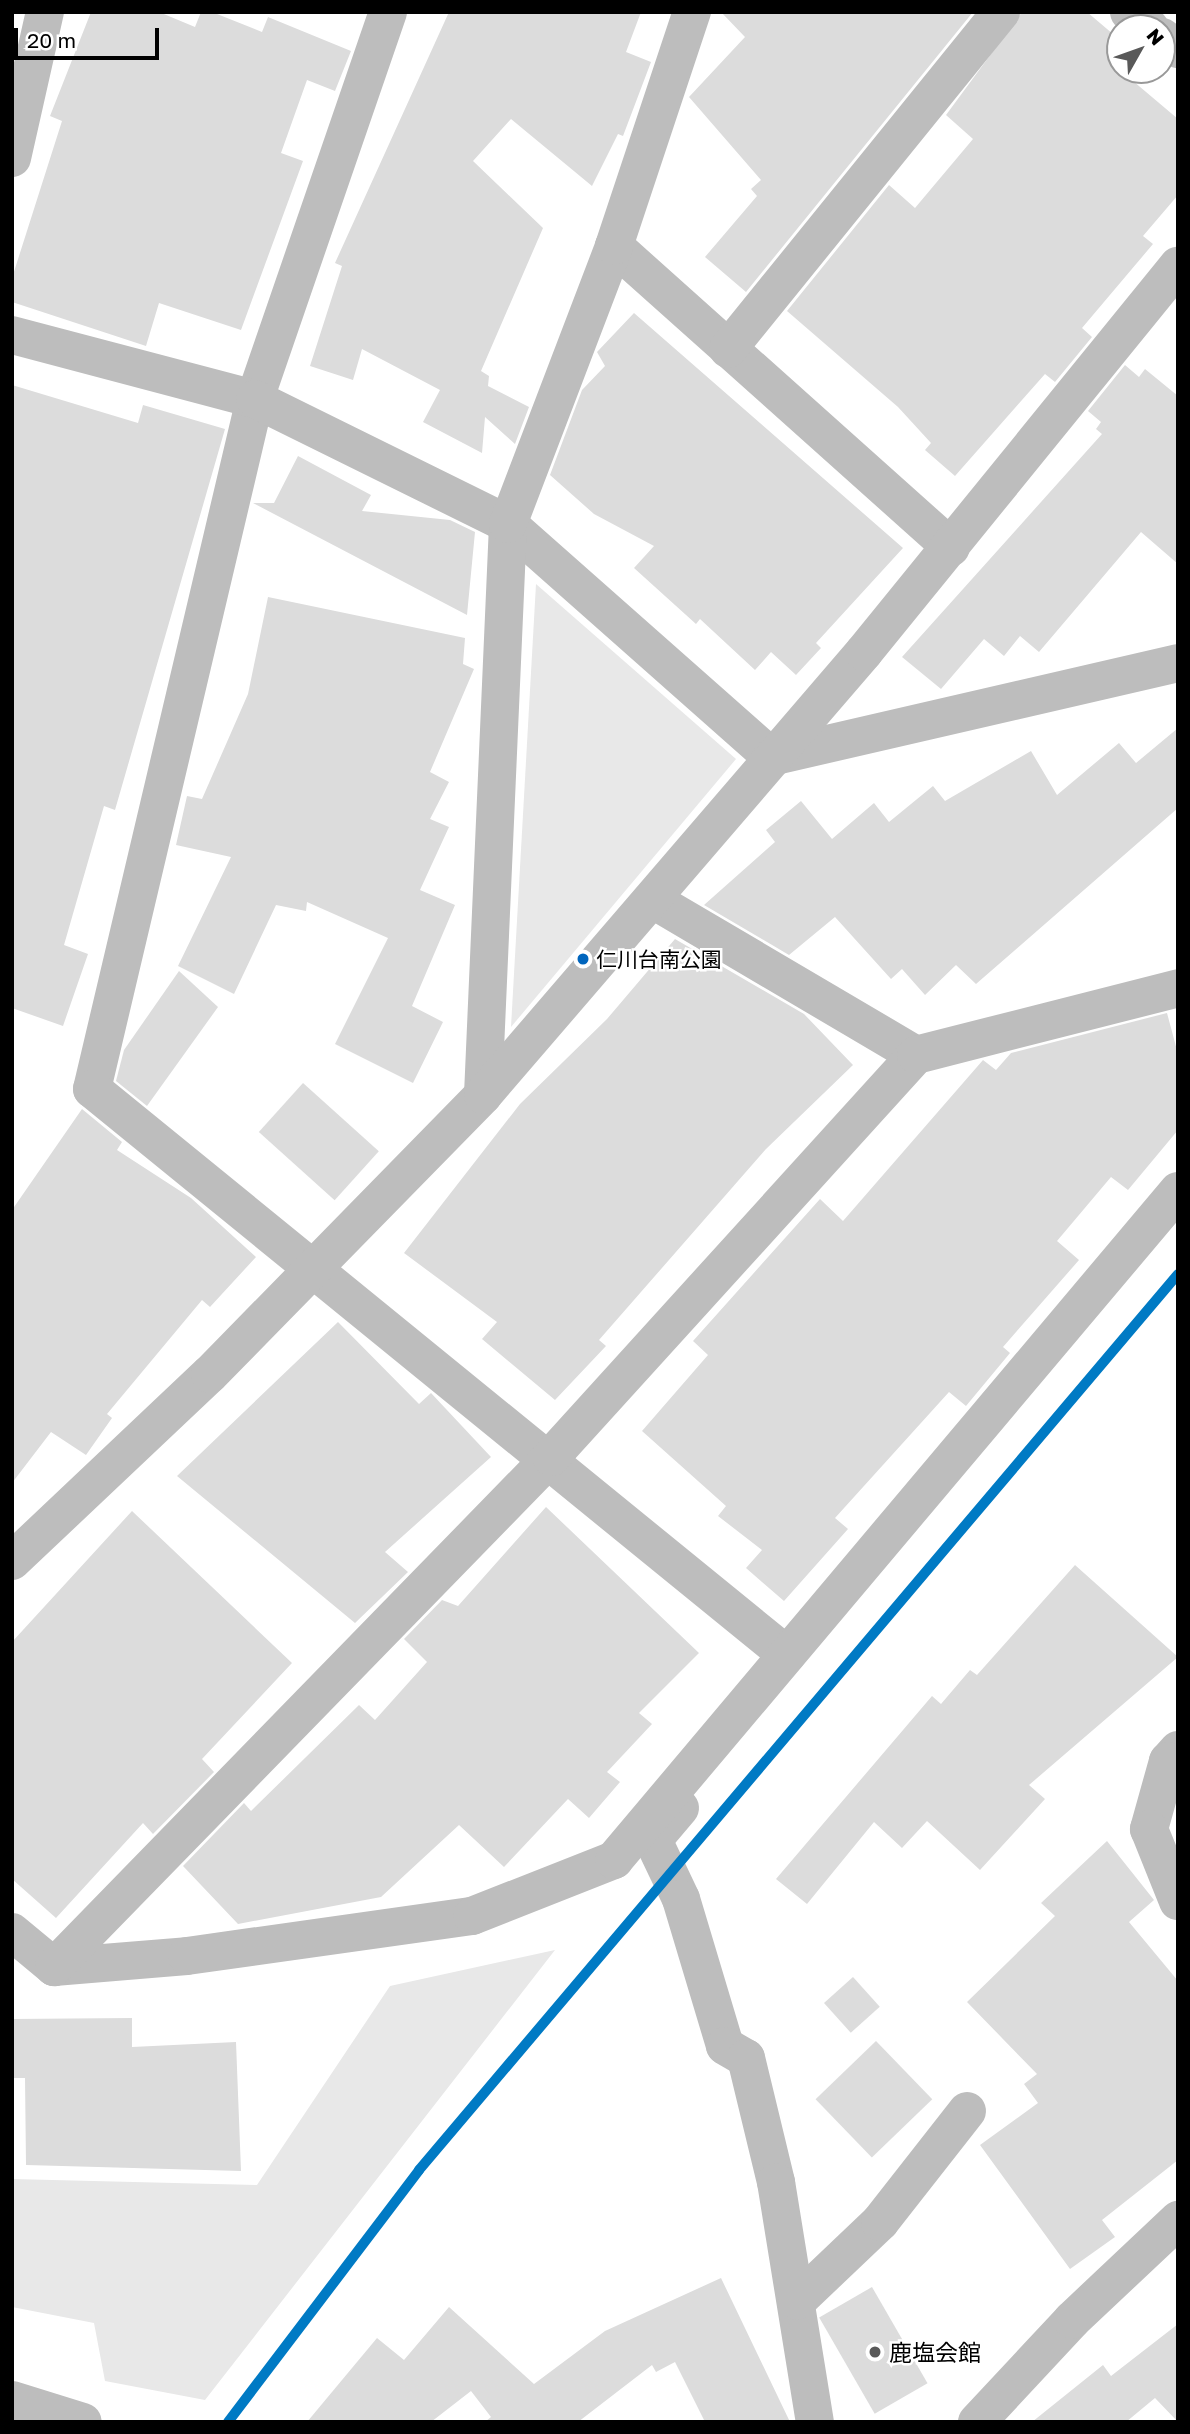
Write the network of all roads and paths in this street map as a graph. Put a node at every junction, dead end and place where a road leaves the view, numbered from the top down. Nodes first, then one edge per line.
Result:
1 (45, 12) edge
2 (388, 12) edge
3 (692, 12) edge
4 (1001, 12) edge
5 (12, 158) edge
6 (614, 246) junction
7 (1178, 265) edge
8 (12, 335) edge
9 (728, 349) junction
10 (255, 399) junction
11 (508, 524) junction
12 (950, 547) junction
13 (1178, 663) edge
14 (771, 757) junction
15 (653, 900) junction
16 (1178, 988) edge
17 (916, 1055) junction
18 (482, 1095) junction
19 (1178, 1191) edge
20 (310, 1268) junction
21 (551, 1457) junction
22 (12, 1561) edge
23 (787, 1655) junction
24 (1178, 1750) edge
25 (668, 1796) junction
26 (1178, 1901) edge
27 (12, 1932) edge
28 (54, 1967) junction
29 (967, 2111) dead end
30 (1178, 2220) edge
31 (797, 2301) junction
32 (12, 2400) edge
33 (83, 2422) edge
34 (815, 2422) edge
35 (977, 2422) edge

1 - 5 street
2 - 10 street
3 - 6 street
4 - 9 street
6 - 9 street
6 - 11 street
7 - 12 street
8 - 10 street
9 - 12 street
10 - 11 street
10 - 20 street
11 - 14 street
11 - 18 street
12 - 14 street
13 - 14 street
14 - 15 street
15 - 17 street
15 - 18 street
16 - 17 street
17 - 21 street
18 - 20 street
19 - 23 street
20 - 21 street
20 - 22 street
21 - 23 street
21 - 28 street
23 - 25 street
24 - 26 street
25 - 28 street
25 - 31 street
27 - 28 street
29 - 31 street
30 - 35 street
31 - 34 street
32 - 33 street

